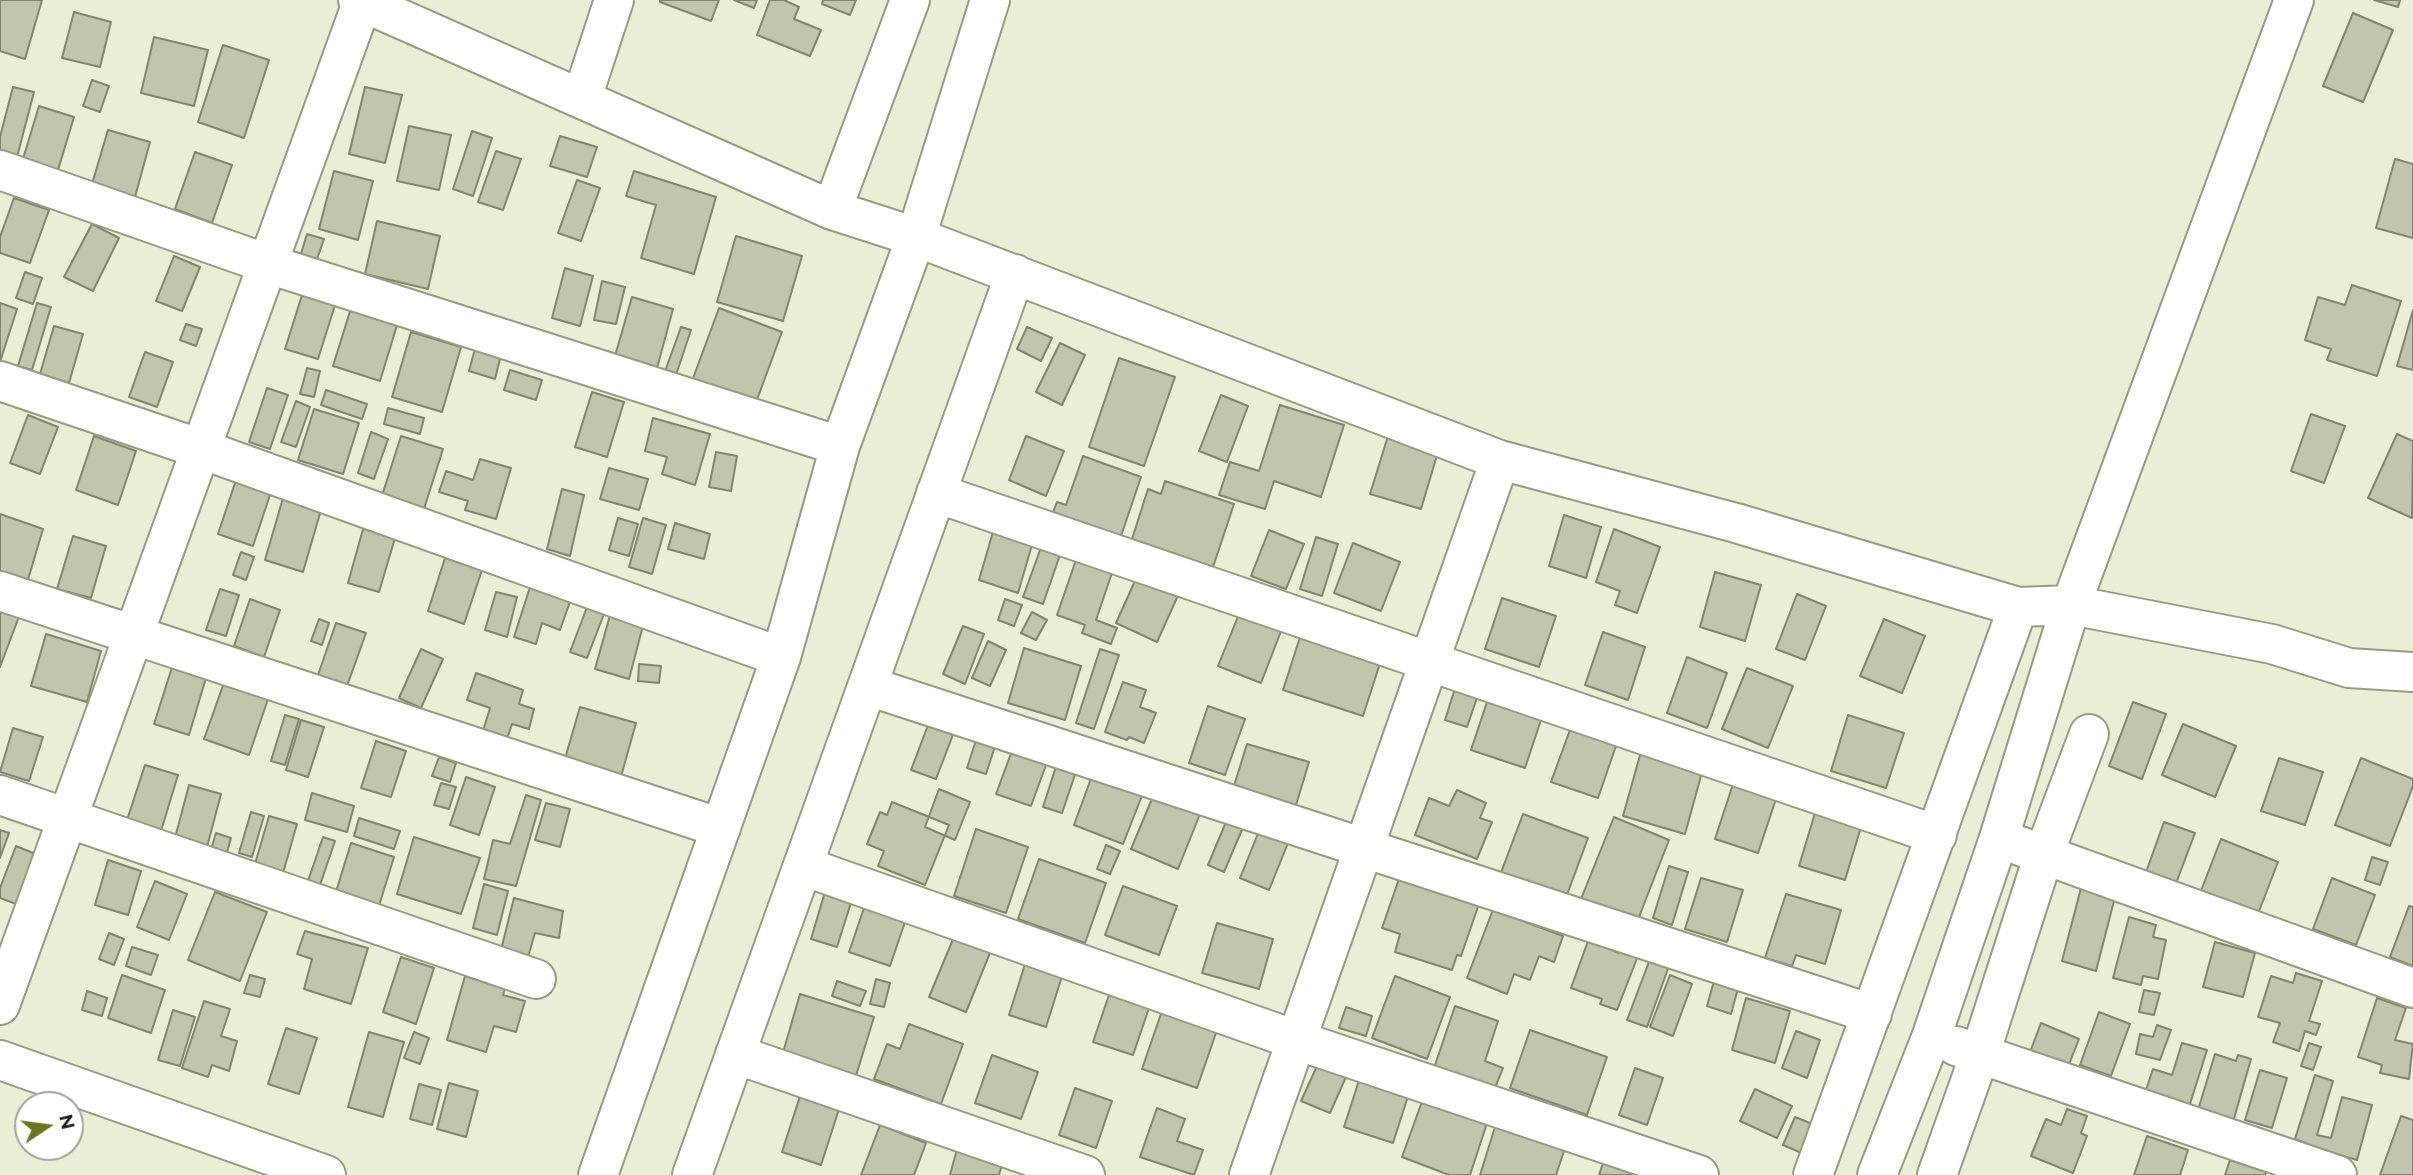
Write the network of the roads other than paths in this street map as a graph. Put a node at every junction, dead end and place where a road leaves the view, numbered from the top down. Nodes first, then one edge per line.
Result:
1 (361, 0) edge
2 (614, 0) edge
3 (910, 0) edge
4 (990, 0) edge
5 (2294, 0) edge
6 (582, 98) junction
7 (0, 170) edge
8 (832, 210) junction
9 (916, 237) junction
10 (268, 264) junction
11 (1015, 274) junction
12 (0, 381) edge
13 (840, 446) junction
14 (201, 449) junction
15 (1500, 460) junction
16 (936, 494) junction
17 (0, 592) edge
18 (2071, 605) junction
19 (2018, 607) junction
20 (133, 636) junction
21 (781, 657) junction
22 (1428, 663) junction
23 (2413, 671) edge
24 (867, 686) junction
25 (2089, 734) dead end
26 (0, 795) edge
27 (67, 818) junction
28 (721, 828) junction
29 (1937, 835) junction
30 (1999, 838) junction
31 (1363, 848) junction
32 (2044, 855) junction
33 (803, 866) junction
34 (536, 979) dead end
35 (2413, 988) edge
36 (0, 1005) edge
37 (1872, 1014) junction
38 (1931, 1038) junction
39 (1296, 1040) junction
40 (736, 1054) junction
41 (1980, 1054) junction
42 (0, 1060) edge
43 (326, 1175) edge
44 (598, 1175) edge
45 (692, 1175) edge
46 (1085, 1175) edge
47 (1249, 1175) edge
48 (1699, 1175) edge
49 (1813, 1175) edge
50 (1877, 1175) edge
51 (1937, 1175) edge
52 (2337, 1175) edge

1 - 6 street
1 - 10 street
2 - 6 street
3 - 8 street
4 - 9 street
5 - 18 street
6 - 8 street
7 - 10 street
8 - 9 street
9 - 11 street
9 - 13 street
10 - 13 street
10 - 14 street
11 - 15 street
11 - 16 street
12 - 14 street
13 - 21 street
14 - 20 street
14 - 21 street
15 - 19 street
15 - 22 street
16 - 22 street
16 - 24 street
17 - 20 street
18 - 19 street
18 - 23 street
18 - 30 street
19 - 29 street
20 - 27 street
20 - 28 street
21 - 28 street
22 - 29 street
22 - 31 street
24 - 31 street
24 - 33 street
25 - 32 street
26 - 27 street
27 - 34 street
27 - 36 street
28 - 44 street
29 - 37 street
30 - 32 street
30 - 38 street
31 - 37 street
31 - 39 street
32 - 35 street
32 - 41 street
33 - 39 street
33 - 40 street
37 - 49 street
38 - 41 street
38 - 50 street
39 - 47 street
39 - 48 street
40 - 45 street
40 - 46 street
41 - 51 street
41 - 52 street
42 - 43 street

